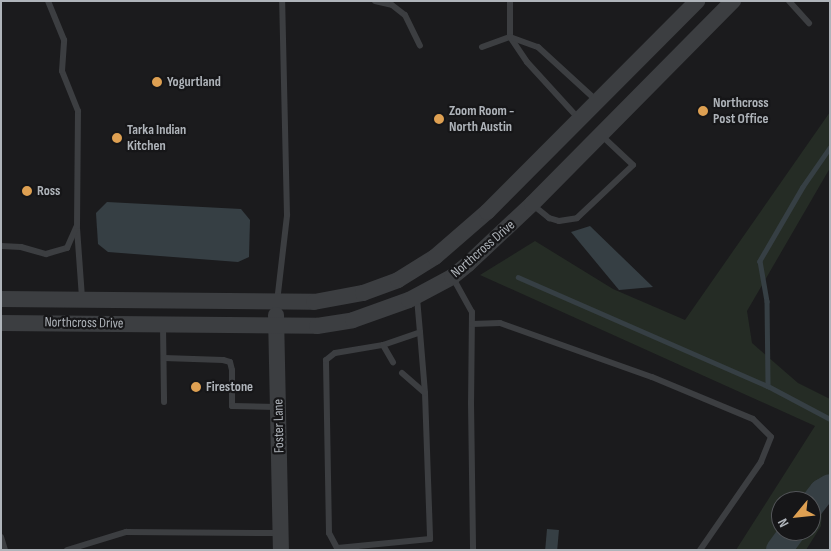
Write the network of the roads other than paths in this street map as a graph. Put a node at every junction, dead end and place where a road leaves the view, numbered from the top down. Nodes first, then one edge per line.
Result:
1 (48, 1) edge
2 (282, 1) edge
3 (286, 1) edge
4 (375, 1) edge
5 (510, 1) edge
6 (698, 1) edge
7 (733, 1) edge
8 (789, 1) edge
9 (809, 23) dead end
10 (510, 37) junction
11 (420, 46) dead end
12 (482, 48) dead end
13 (598, 102) junction
14 (579, 120) junction
15 (600, 135) junction
16 (513, 187) junction
17 (532, 204) junction
18 (77, 226) junction
19 (1, 246) edge
20 (452, 277) junction
21 (417, 297) junction
22 (1, 299) edge
23 (82, 299) junction
24 (276, 303) junction
25 (1, 323) edge
26 (85, 323) junction
27 (472, 324) junction
28 (164, 325) junction
29 (276, 325) junction
30 (420, 332) junction
31 (383, 345) junction
32 (164, 358) junction
33 (393, 362) dead end
34 (402, 372) dead end
35 (425, 393) junction
36 (164, 402) dead end
37 (278, 407) junction
38 (280, 533) junction
39 (1, 537) edge
40 (5, 550) edge
41 (68, 550) edge
42 (281, 550) edge
43 (473, 550) edge
44 (700, 550) edge

1 - 18 lane
2 - 3 lane
2 - 24 lane
4 - 11 lane
5 - 10 lane
6 - 13 street, Northcross Drive
7 - 15 street, Northcross Drive
8 - 9 lane
10 - 12 lane
10 - 13 lane
10 - 14 lane
13 - 14 street, Northcross Drive
14 - 16 street, Northcross Drive
15 - 17 street, Northcross Drive
15 - 17 lane
16 - 17 street
16 - 24 street, Northcross Drive
17 - 20 street, Northcross Drive
18 - 19 lane
18 - 23 lane
20 - 21 street, Northcross Drive
20 - 27 lane
21 - 29 street, Northcross Drive
21 - 30 lane
22 - 23 street, Northcross Drive
23 - 24 street, Northcross Drive
23 - 26 street
24 - 29 street, Foster Lane
25 - 26 street, Northcross Drive
26 - 28 street, Northcross Drive
27 - 43 lane
27 - 44 lane
28 - 29 street, Northcross Drive
28 - 32 lane
29 - 37 street, Foster Lane
30 - 31 lane
30 - 35 lane
31 - 33 lane
31 - 35 lane
32 - 36 lane
32 - 37 lane
34 - 35 lane
37 - 38 street, Foster Lane
38 - 41 lane
38 - 42 street, Foster Lane
39 - 40 lane

